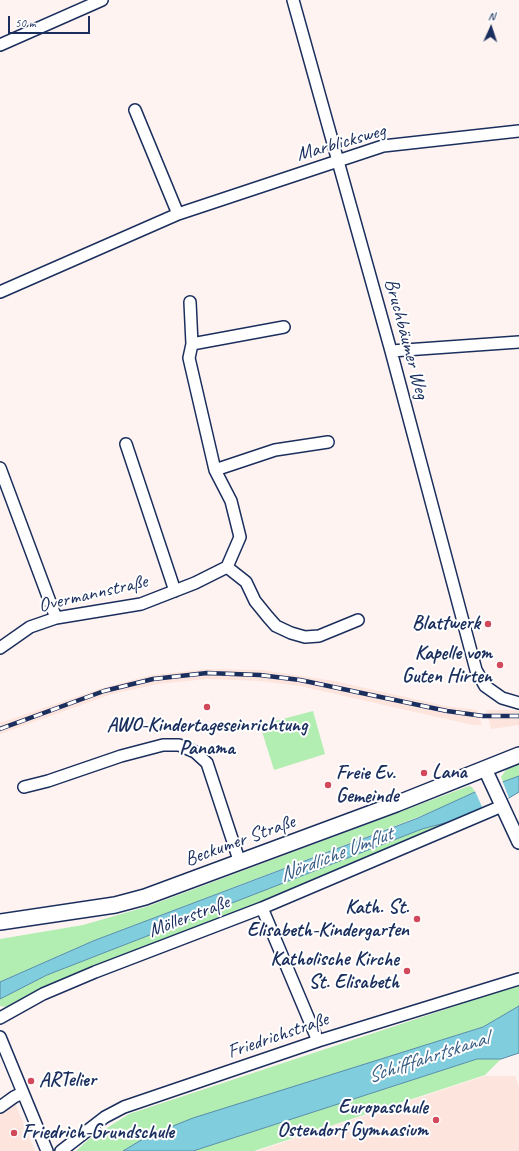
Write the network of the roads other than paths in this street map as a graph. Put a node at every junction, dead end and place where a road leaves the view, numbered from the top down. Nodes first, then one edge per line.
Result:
1 (99, 0) edge
2 (293, 0) edge
3 (0, 45) edge
4 (135, 110) dead end
5 (519, 131) edge
6 (338, 161) junction
7 (178, 214) junction
8 (0, 292) edge
9 (190, 302) dead end
10 (284, 327) dead end
11 (519, 342) edge
12 (192, 344) junction
13 (391, 351) junction
14 (328, 442) dead end
15 (126, 444) dead end
16 (215, 470) junction
17 (1, 475) edge
18 (227, 567) junction
19 (175, 591) junction
20 (56, 618) junction
21 (358, 620) dead end
22 (0, 648) edge
23 (519, 703) edge
24 (519, 755) edge
25 (485, 769) junction
26 (24, 787) dead end
27 (501, 804) junction
28 (519, 842) edge
29 (240, 863) junction
30 (262, 908) junction
31 (0, 922) edge
32 (519, 980) edge
33 (0, 1018) edge
34 (0, 1037) edge
35 (318, 1041) junction
36 (22, 1093) junction
37 (0, 1107) edge
38 (47, 1151) edge
39 (61, 1151) edge

1 - 3 street
2 - 6 street, Bruchbäumer Weg
4 - 7 street
5 - 6 street, Marblicksweg
6 - 7 street, Marblicksweg
6 - 13 street, Bruchbäumer Weg
7 - 8 street, Marblicksweg
9 - 12 street
10 - 12 street
11 - 13 street
12 - 16 street
13 - 23 street, Bruchbäumer Weg
14 - 16 street
15 - 19 street, Overmannstraße
16 - 18 street
17 - 20 street
18 - 19 street, Overmannstraße
18 - 21 street
19 - 20 street, Overmannstraße
20 - 22 street, Overmannstraße
24 - 25 main road, Beckumer Straße
25 - 27 street
25 - 29 main road, Beckumer Straße
26 - 29 street
27 - 28 street
27 - 30 street, Möllerstraße
29 - 31 main road, Beckumer Straße
30 - 33 street, Möllerstraße
30 - 35 street
32 - 35 street, Friedrichstraße
34 - 36 street
35 - 39 street, Friedrichstraße
36 - 37 street
36 - 38 street

